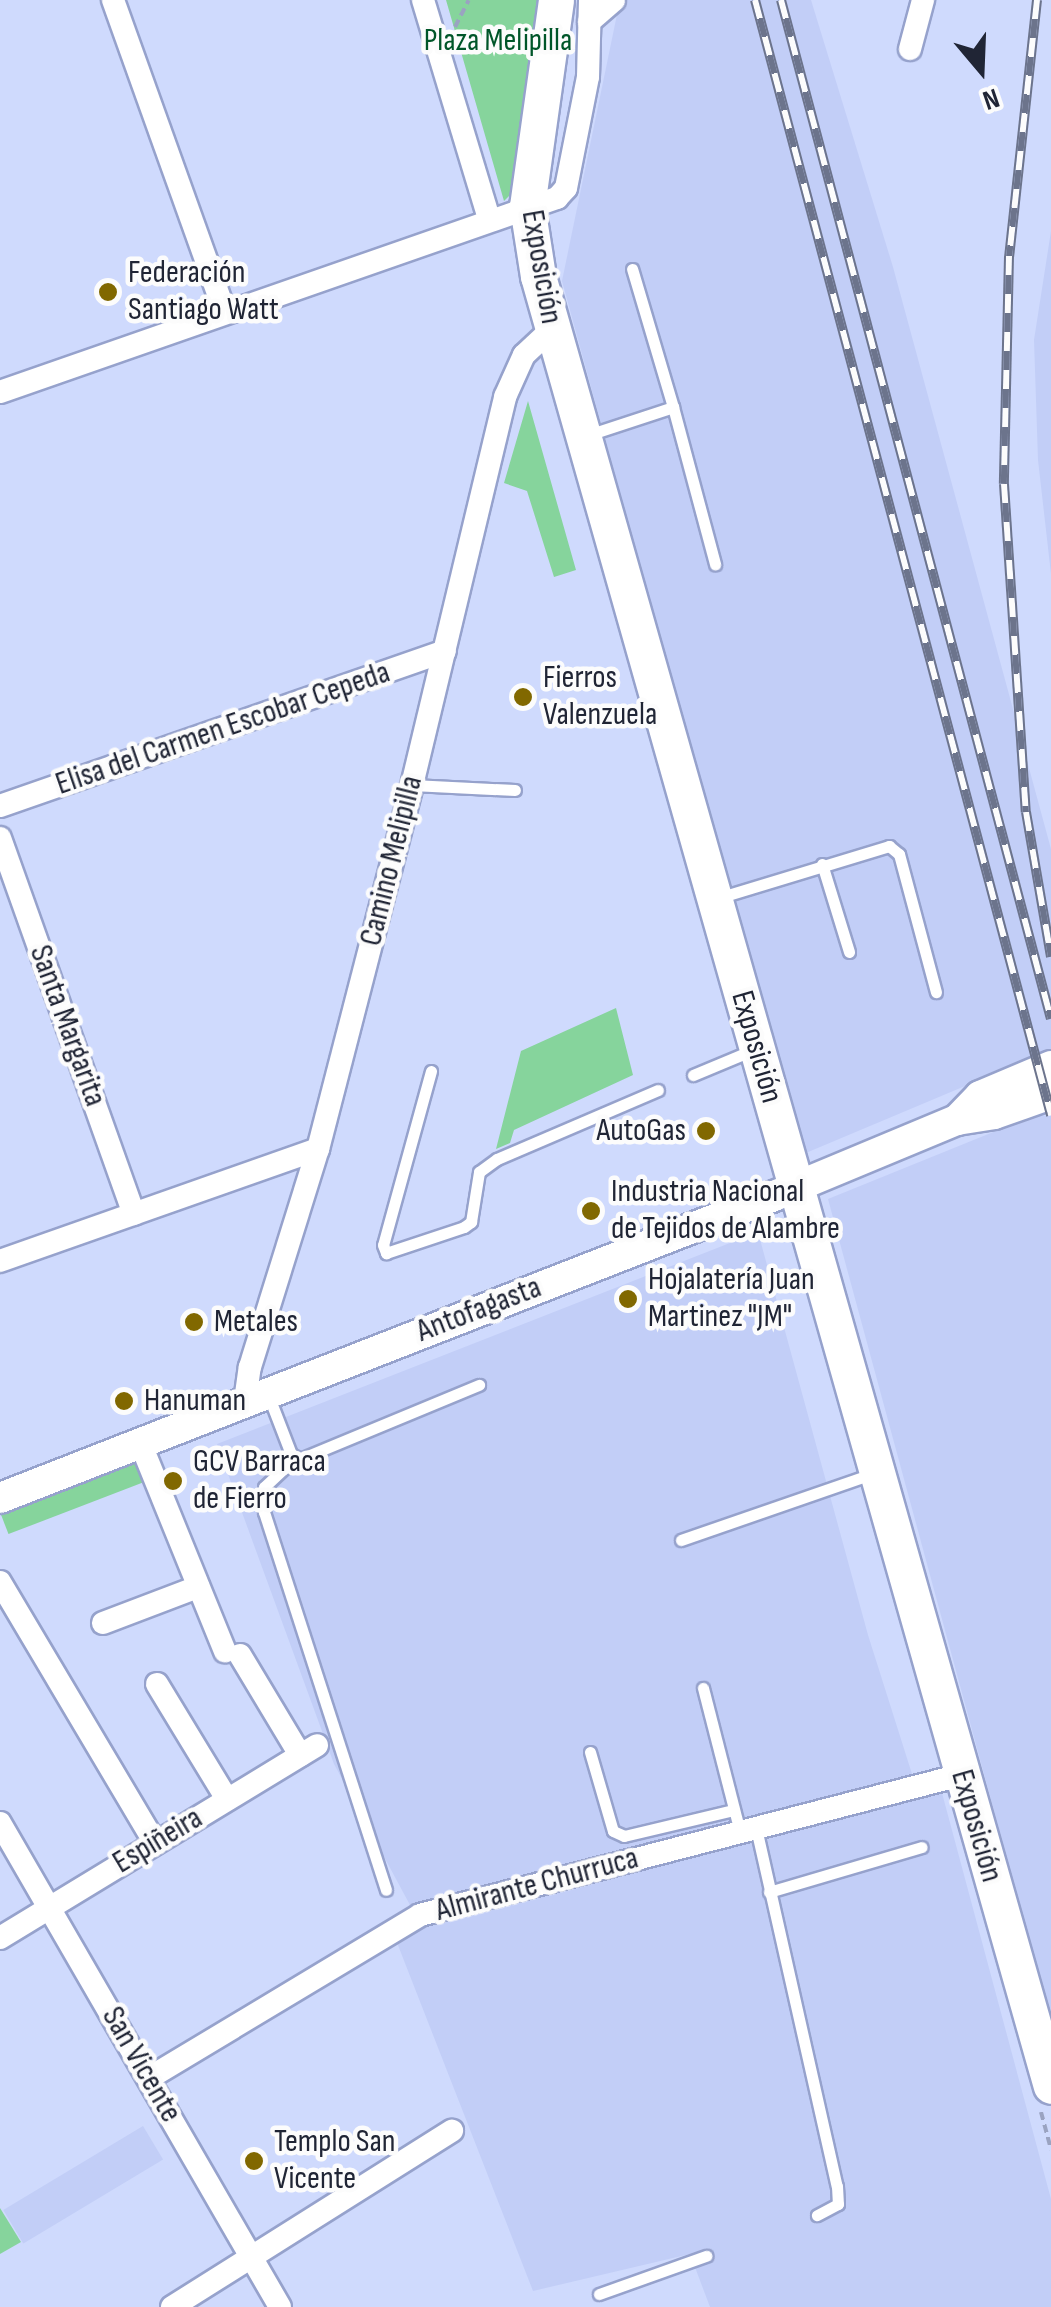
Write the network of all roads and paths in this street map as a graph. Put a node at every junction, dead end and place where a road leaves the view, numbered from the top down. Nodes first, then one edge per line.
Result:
1 (113, 0) edge
2 (423, 0) edge
3 (469, 0) edge
4 (556, 0) edge
5 (614, 0) edge
6 (922, 0) edge
7 (590, 11) edge
8 (447, 16) dead end
9 (910, 50) dead end
10 (528, 206) junction
11 (490, 219) junction
12 (632, 269) dead end
13 (224, 314) junction
14 (550, 330) junction
15 (0, 392) edge
16 (674, 407) junction
17 (581, 437) junction
18 (715, 564) dead end
19 (445, 651) junction
20 (412, 785) junction
21 (514, 790) dead end
22 (0, 806) edge
23 (0, 838) edge
24 (822, 864) junction
25 (714, 899) junction
26 (850, 952) dead end
27 (936, 992) dead end
28 (757, 1049) junction
29 (1051, 1066) edge
30 (431, 1072) dead end
31 (693, 1075) dead end
32 (658, 1090) dead end
33 (1051, 1094) edge
34 (956, 1120) junction
35 (318, 1149) junction
36 (796, 1188) junction
37 (134, 1214) junction
38 (0, 1262) edge
39 (479, 1385) dead end
40 (256, 1396) junction
41 (140, 1442) junction
42 (295, 1458) junction
43 (876, 1472) junction
44 (0, 1498) edge
45 (681, 1540) dead end
46 (0, 1582) edge
47 (198, 1586) junction
48 (104, 1624) dead end
49 (157, 1684) dead end
50 (703, 1688) dead end
51 (590, 1752) dead end
52 (961, 1774) junction
53 (227, 1800) junction
54 (0, 1823) edge
55 (743, 1823) junction
56 (155, 1844) junction
57 (922, 1847) dead end
58 (386, 1890) dead end
59 (769, 1892) junction
60 (49, 1908) junction
61 (0, 1938) edge
62 (149, 2078) junction
63 (1051, 2086) edge
64 (452, 2132) dead end
65 (817, 2215) dead end
66 (706, 2256) dead end
67 (252, 2259) junction
68 (599, 2294) dead end
69 (172, 2307) edge
70 (280, 2307) edge

1 - 13 street
2 - 11 street, Exposición
3 - 8 path
4 - 10 main road, Exposición
5 - 7 street
6 - 9 street
7 - 10 street
10 - 11 street
10 - 14 main road, Exposición
11 - 13 street
12 - 16 lane
13 - 15 street
14 - 17 main road, Exposición
14 - 19 street, Camino Melipilla
16 - 17 lane
16 - 18 lane
17 - 25 main road, Exposición
19 - 20 street, Camino Melipilla
19 - 22 street, Elisa del Carmen Escobar Cepeda
20 - 21 lane
20 - 35 street, Camino Melipilla
23 - 37 street, Santa Margarita
24 - 25 lane
24 - 26 lane
24 - 27 lane
25 - 28 main road, Exposición
28 - 31 lane
28 - 36 main road, Exposición
29 - 34 main road, Antofagasta
30 - 32 lane
33 - 34 main road, Antofagasta
34 - 36 main road, Antofagasta
35 - 37 street
35 - 40 street, Camino Melipilla
36 - 40 main road, Antofagasta
36 - 43 main road, Exposición
37 - 38 street
39 - 42 lane
40 - 41 main road, Antofagasta
40 - 42 lane
41 - 44 main road, Antofagasta
41 - 47 street
42 - 58 lane
43 - 45 lane
43 - 52 main road, Exposición
46 - 56 street
47 - 48 street
47 - 53 street, Espiñeira
49 - 53 street
50 - 55 lane
51 - 55 lane
52 - 55 street, Almirante Churruca
52 - 63 main road, Exposición
53 - 56 street, Espiñeira
54 - 60 street, San Vicente
55 - 59 lane
55 - 62 street, Almirante Churruca
56 - 60 street, Espiñeira
57 - 59 lane
59 - 65 lane
60 - 61 street, Espiñeira
60 - 62 street, San Vicente
62 - 67 street, San Vicente
64 - 67 street
66 - 68 lane
67 - 69 street
67 - 70 street, San Vicente

